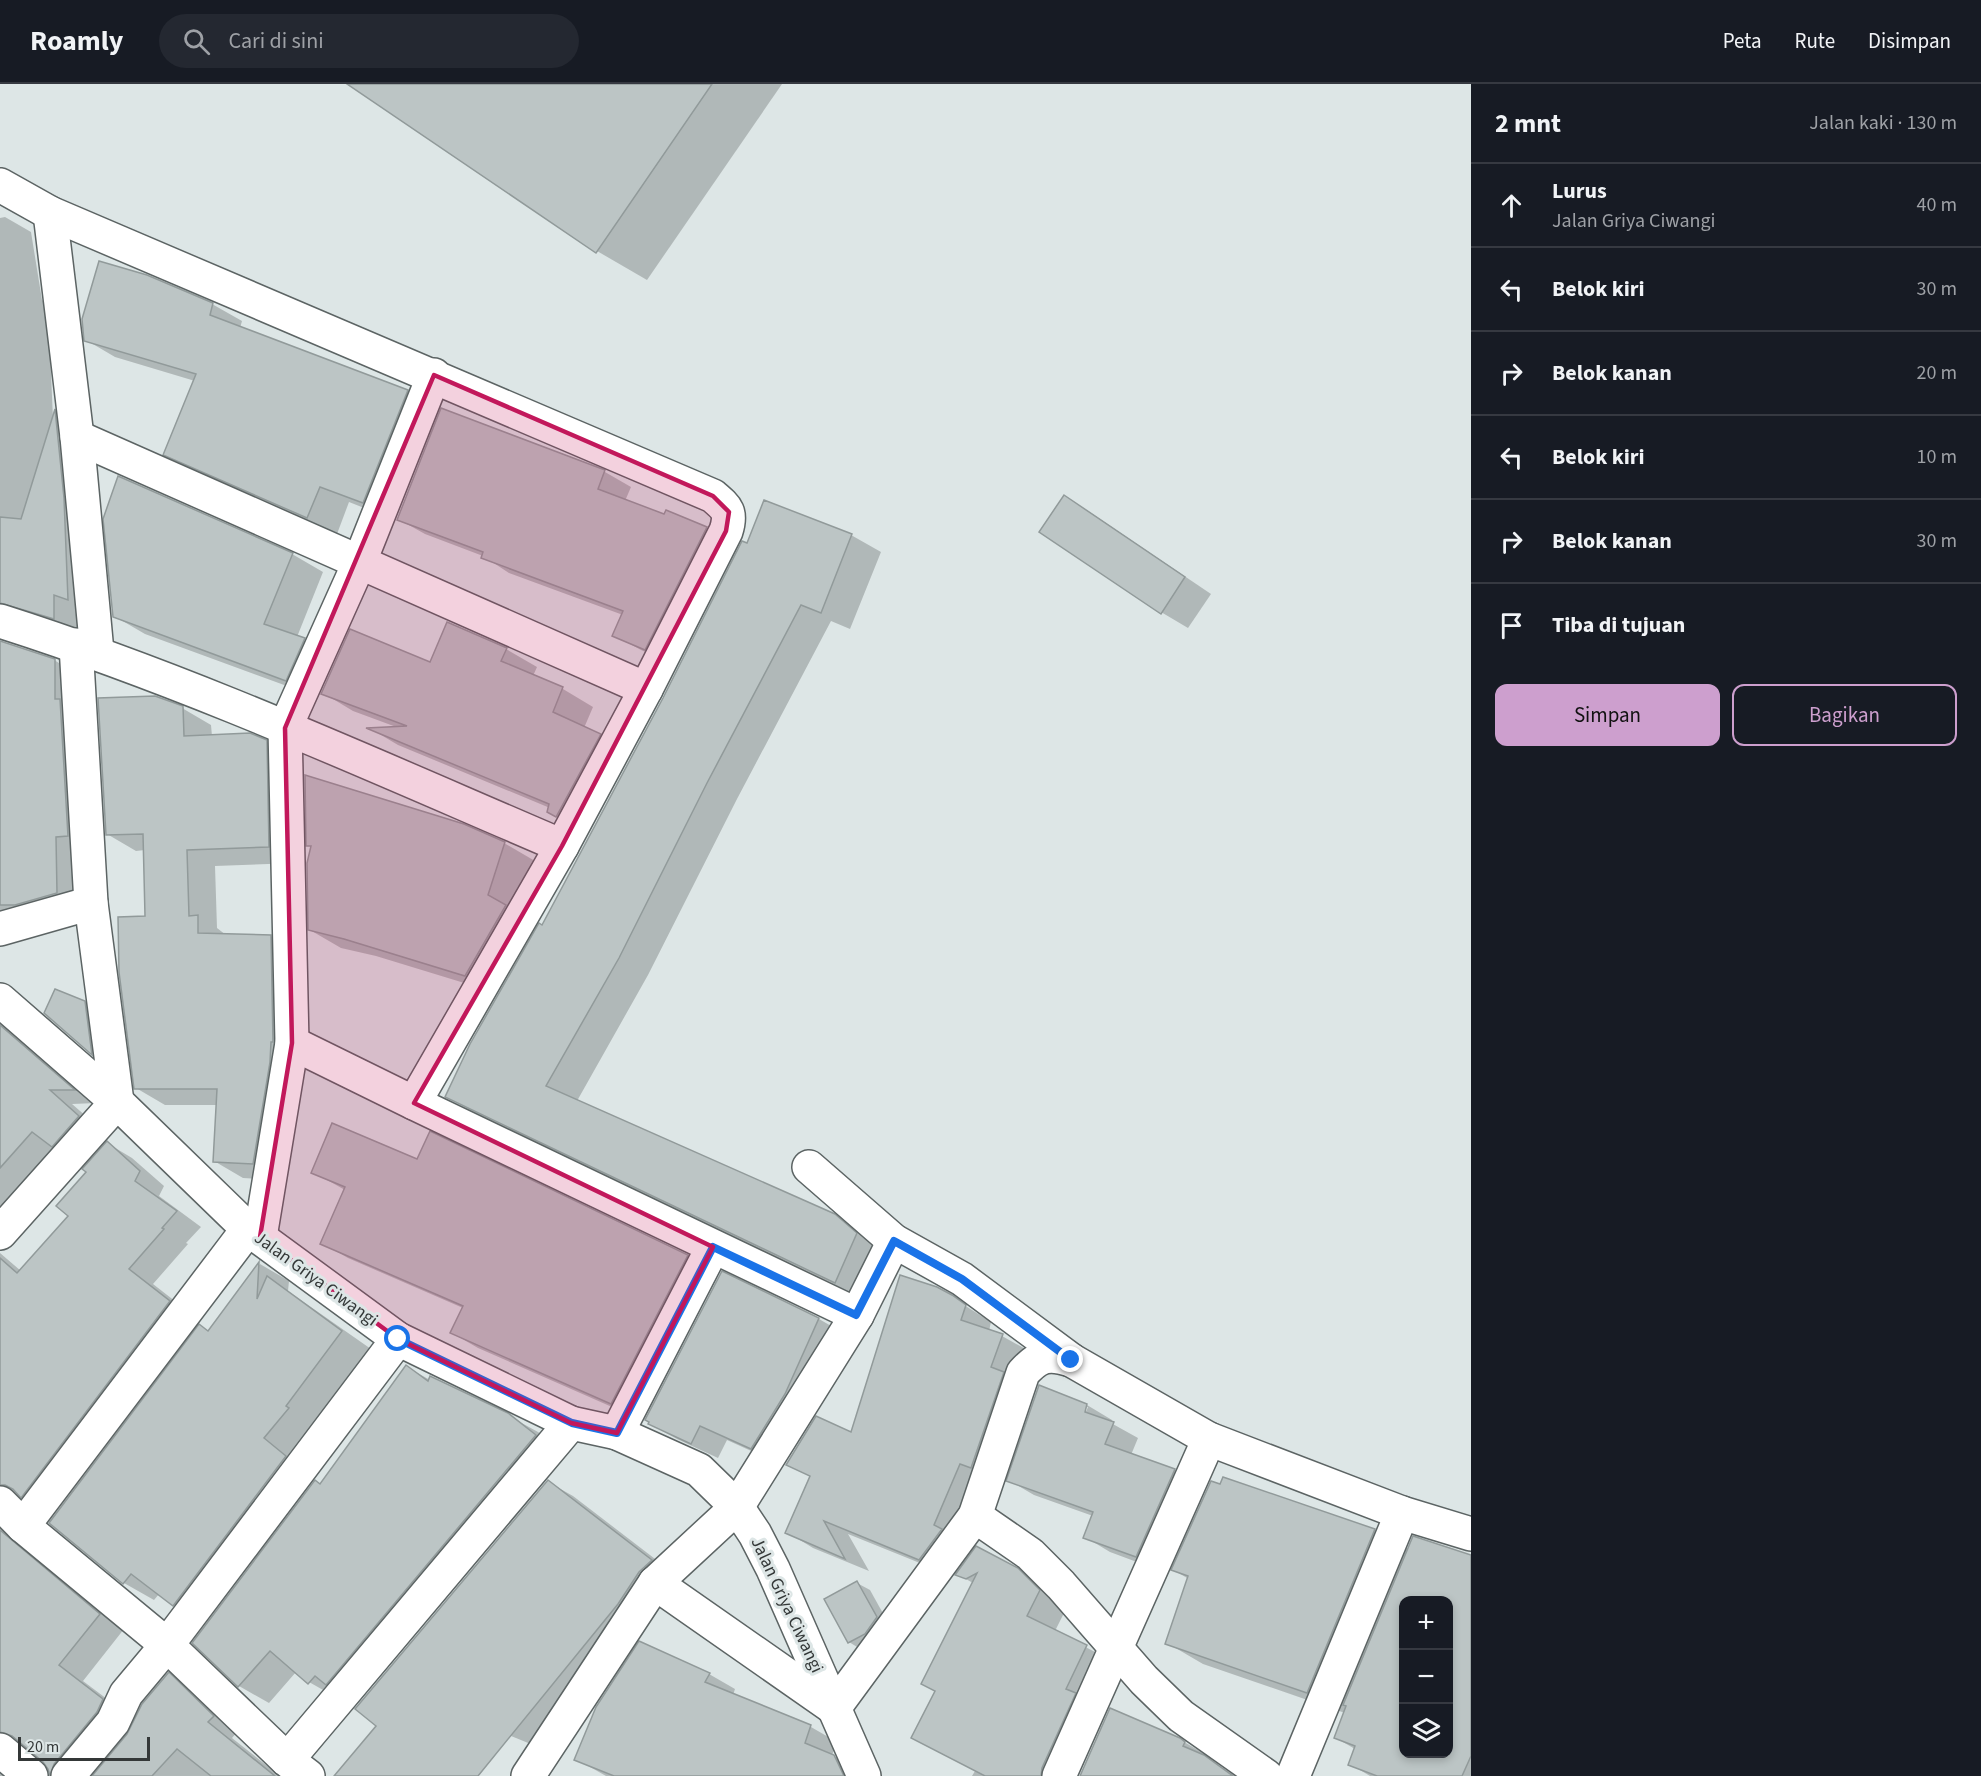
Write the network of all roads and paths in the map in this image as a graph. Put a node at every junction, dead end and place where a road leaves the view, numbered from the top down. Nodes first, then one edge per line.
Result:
1 (0, 185) edge
2 (50, 213) junction
3 (434, 375) junction
4 (77, 437) junction
5 (360, 561) junction
6 (0, 621) edge
7 (86, 649) junction
8 (646, 689) junction
9 (285, 728) junction
10 (562, 846) junction
11 (91, 903) junction
12 (0, 928) edge
13 (0, 1000) edge
14 (292, 1043) junction
15 (117, 1102) junction
16 (414, 1103) junction
17 (809, 1167) dead end
18 (0, 1233) edge
19 (254, 1233) junction
20 (894, 1241) junction
21 (713, 1247) junction
22 (856, 1315) junction
23 (398, 1339) junction
24 (1071, 1360) junction
25 (572, 1423) junction
26 (617, 1433) junction
27 (1209, 1439) junction
28 (737, 1507) junction
29 (1402, 1513) junction
30 (11, 1515) edge
31 (975, 1516) junction
32 (1471, 1534) edge
33 (655, 1583) junction
34 (166, 1645) junction
35 (1117, 1647) junction
36 (834, 1708) junction
37 (0, 1750) edge
38 (298, 1768) edge
39 (534, 1774) edge
40 (1260, 1775) edge
41 (31, 1776) edge
42 (68, 1776) edge
43 (864, 1776) edge
44 (1059, 1776) edge
45 (1293, 1776) edge

1 - 2 street
2 - 3 street
2 - 4 street
3 - 5 street
3 - 8 street
4 - 5 street
4 - 7 street
5 - 8 street
5 - 9 street
6 - 7 street
7 - 9 street
7 - 11 street
8 - 10 street
9 - 10 street
9 - 14 street
10 - 16 street
11 - 12 street
11 - 15 street
13 - 15 street, Jalan Griya Ciwangi
14 - 16 street
14 - 19 street
15 - 18 street
15 - 19 street, Jalan Griya Ciwangi
16 - 21 street
17 - 20 street
19 - 23 street, Jalan Griya Ciwangi
19 - 30 street
20 - 22 street
20 - 24 street
21 - 22 street
21 - 26 street
22 - 28 street
23 - 25 street, Jalan Griya Ciwangi
23 - 34 street
24 - 27 street
24 - 31 street
25 - 26 street, Jalan Griya Ciwangi
25 - 38 street
26 - 28 street, Jalan Griya Ciwangi
27 - 29 street
27 - 35 street
28 - 33 street
28 - 36 street, Jalan Griya Ciwangi
29 - 32 street
29 - 45 street
30 - 34 street
31 - 35 street
31 - 36 street
33 - 36 street
33 - 39 street
34 - 38 street
34 - 42 street
35 - 40 street
35 - 44 street
36 - 43 street, Jalan Griya Ciwangi
37 - 41 street

